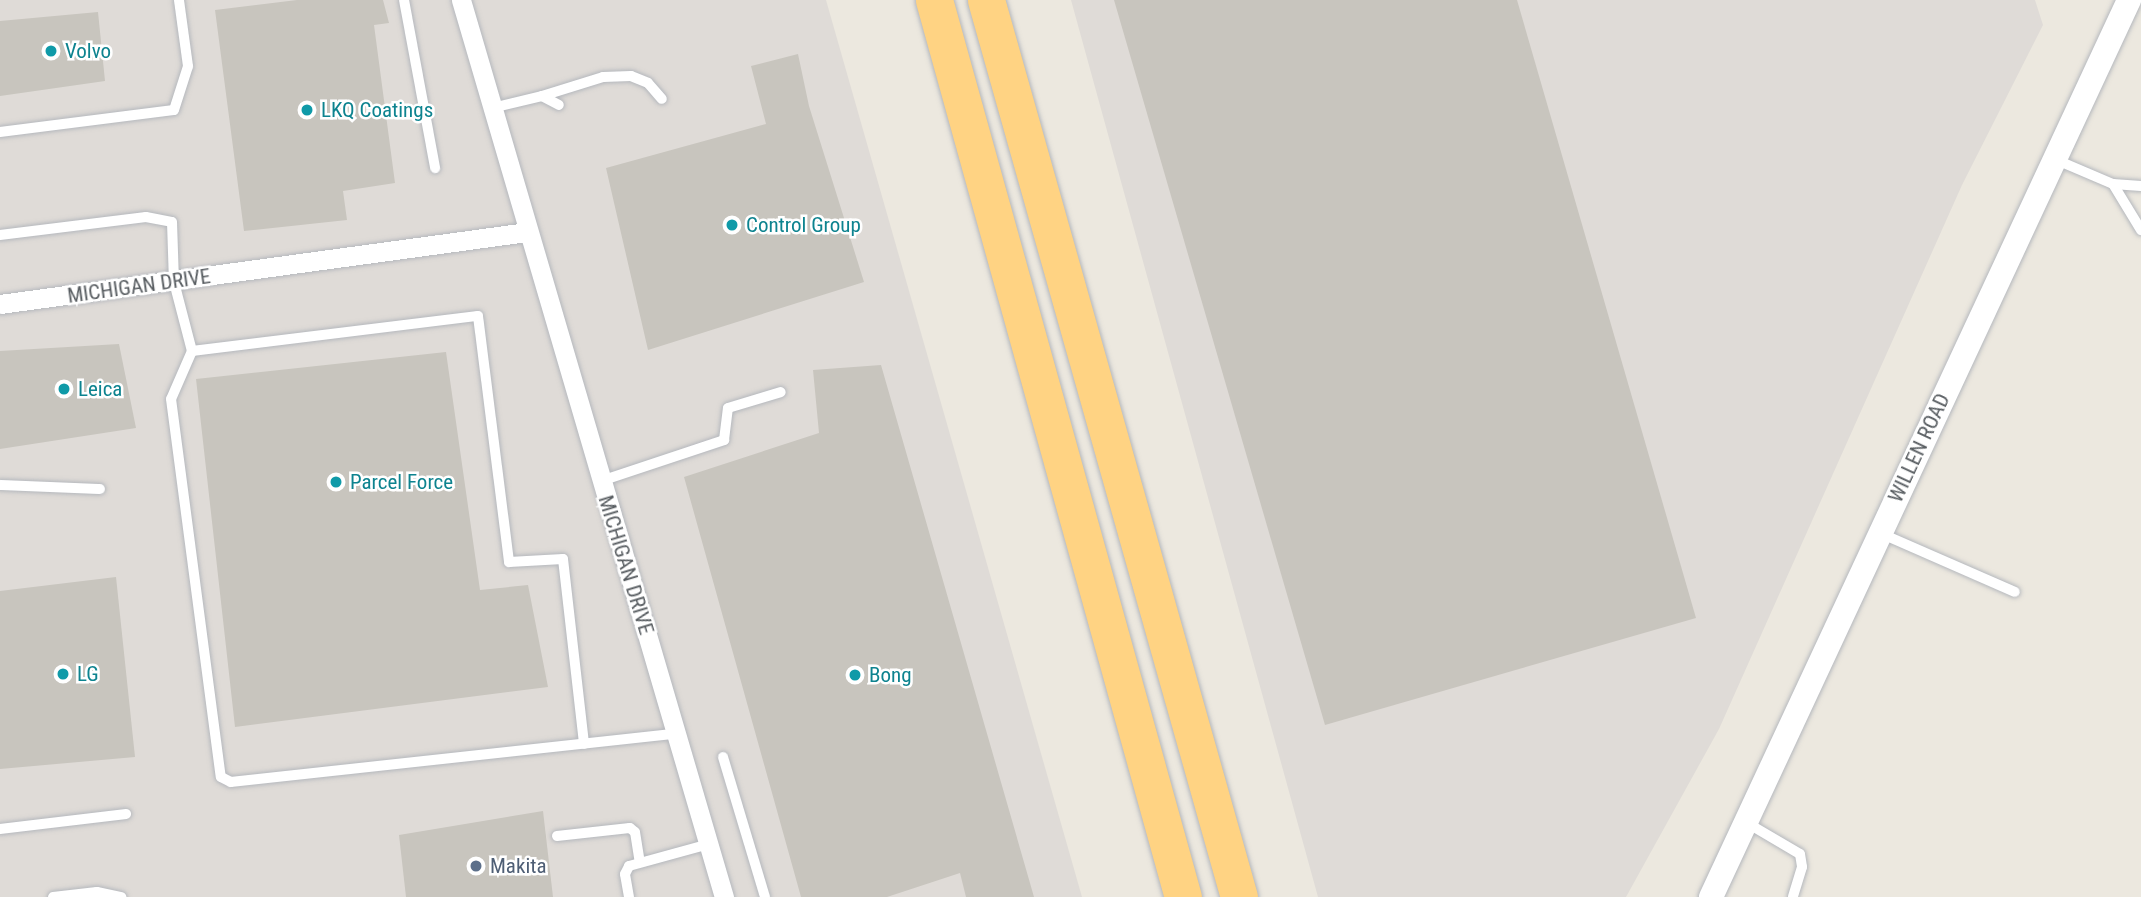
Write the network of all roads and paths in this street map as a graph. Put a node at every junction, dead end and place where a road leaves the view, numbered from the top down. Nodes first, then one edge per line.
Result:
1 (178, 0) edge
2 (404, 0) edge
3 (461, 0) edge
4 (934, 0) edge
5 (986, 0) edge
6 (2129, 0) edge
7 (2141, 9) edge
8 (542, 96) junction
9 (662, 99) dead end
10 (559, 105) dead end
11 (492, 108) junction
12 (0, 132) edge
13 (2066, 164) junction
14 (435, 168) dead end
15 (2113, 184) junction
16 (2141, 186) edge
17 (2141, 230) edge
18 (527, 232) junction
19 (0, 235) edge
20 (174, 282) junction
21 (0, 304) edge
22 (192, 351) junction
23 (781, 392) dead end
24 (601, 481) junction
25 (0, 485) edge
26 (100, 489) dead end
27 (1886, 536) junction
28 (2015, 592) dead end
29 (676, 734) junction
30 (584, 744) junction
31 (723, 757) dead end
32 (126, 814) dead end
33 (1754, 827) junction
34 (0, 829) edge
35 (557, 836) dead end
36 (709, 844) junction
37 (640, 862) junction
38 (52, 897) edge
39 (121, 897) edge
40 (629, 897) edge
41 (724, 897) edge
42 (765, 897) edge
43 (1183, 897) edge
44 (1239, 897) edge
45 (1711, 897) edge
46 (1717, 897) edge
47 (1793, 897) edge

1 - 12 lane
2 - 14 lane
3 - 11 street, MICHIGAN DRIVE
4 - 43 highway
5 - 44 highway
6 - 27 street, WILLEN ROAD
7 - 13 street, WILLEN ROAD
8 - 9 lane
8 - 10 lane
8 - 11 lane
11 - 18 street, MICHIGAN DRIVE
13 - 15 lane
13 - 27 street, WILLEN ROAD
15 - 16 lane
15 - 17 lane
18 - 20 street, MICHIGAN DRIVE
18 - 24 street, MICHIGAN DRIVE
19 - 20 lane
20 - 21 street, MICHIGAN DRIVE
20 - 22 lane
22 - 30 lane
22 - 30 lane
23 - 24 lane
24 - 29 street, MICHIGAN DRIVE
25 - 26 lane
27 - 28 lane
27 - 33 street, WILLEN ROAD
27 - 45 street, WILLEN ROAD
29 - 30 lane
29 - 36 street, MICHIGAN DRIVE
31 - 42 lane
32 - 34 lane
33 - 46 street, WILLEN ROAD
33 - 47 lane
35 - 37 lane
36 - 37 lane
36 - 41 street, MICHIGAN DRIVE
37 - 40 lane
38 - 39 lane

